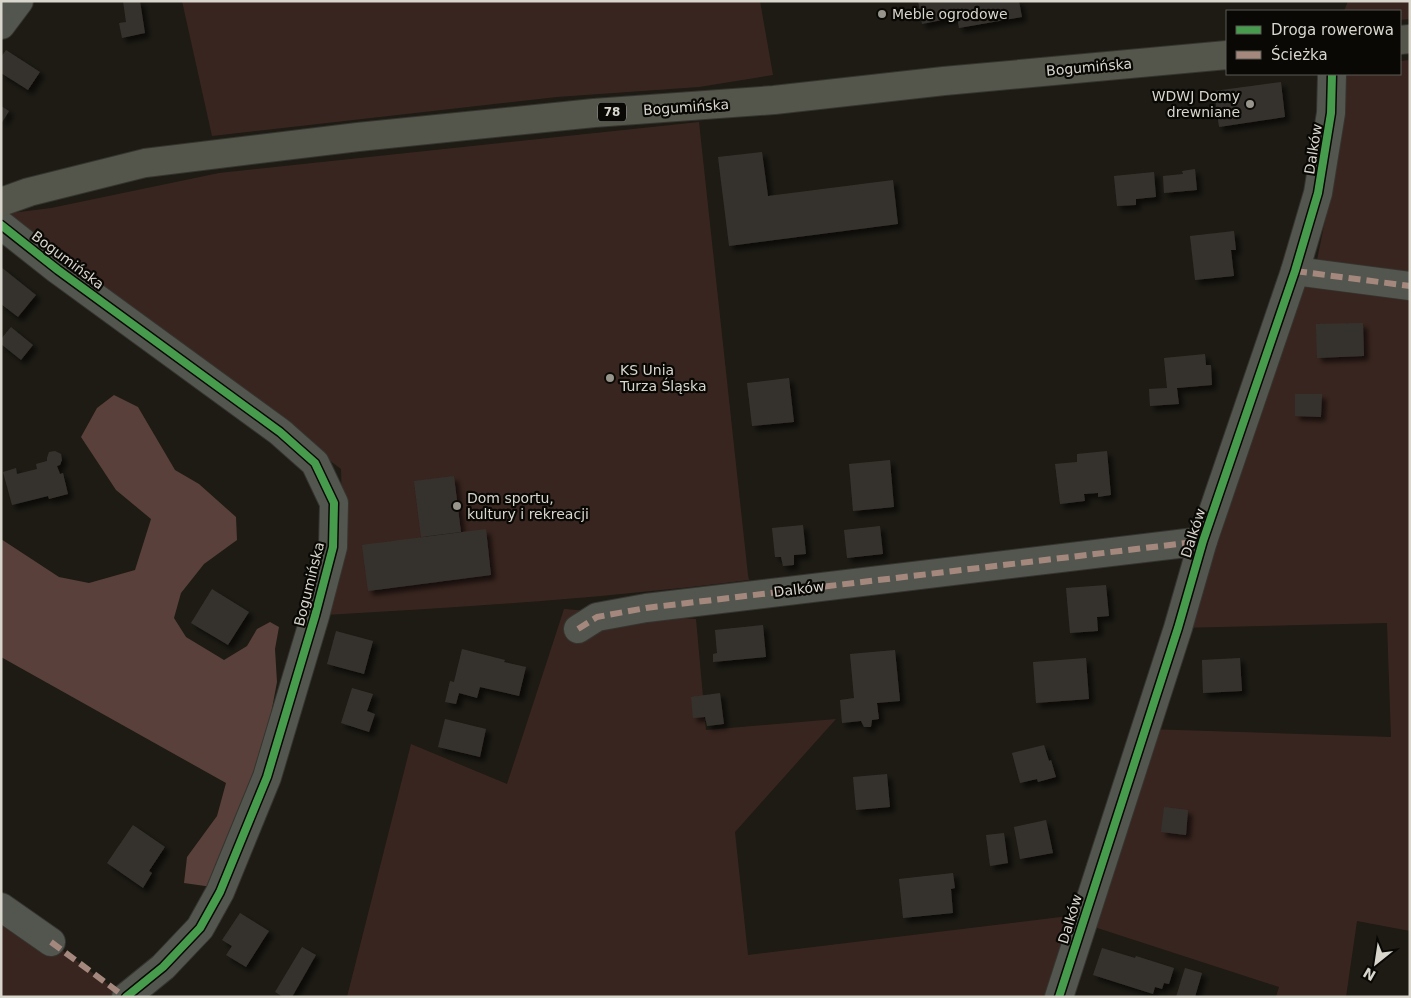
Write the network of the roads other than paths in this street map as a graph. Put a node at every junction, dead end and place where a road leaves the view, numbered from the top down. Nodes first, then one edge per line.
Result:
1 (19, 1) edge
2 (1, 25) edge
3 (1226, 55) edge
4 (1332, 75) edge
5 (1, 202) edge
6 (1, 225) edge
7 (1295, 271) junction
8 (1410, 286) edge
9 (1203, 541) junction
10 (578, 629) dead end
11 (1, 907) edge
12 (51, 942) dead end
13 (126, 997) edge
14 (1059, 997) edge

1 - 2 street
3 - 5 main road, Bogumińska / 78
4 - 7 street, Dalków
6 - 13 street, Bogumińska
7 - 8 street
7 - 9 street, Dalków
9 - 10 street, Dalków
9 - 14 street, Dalków
11 - 12 street

